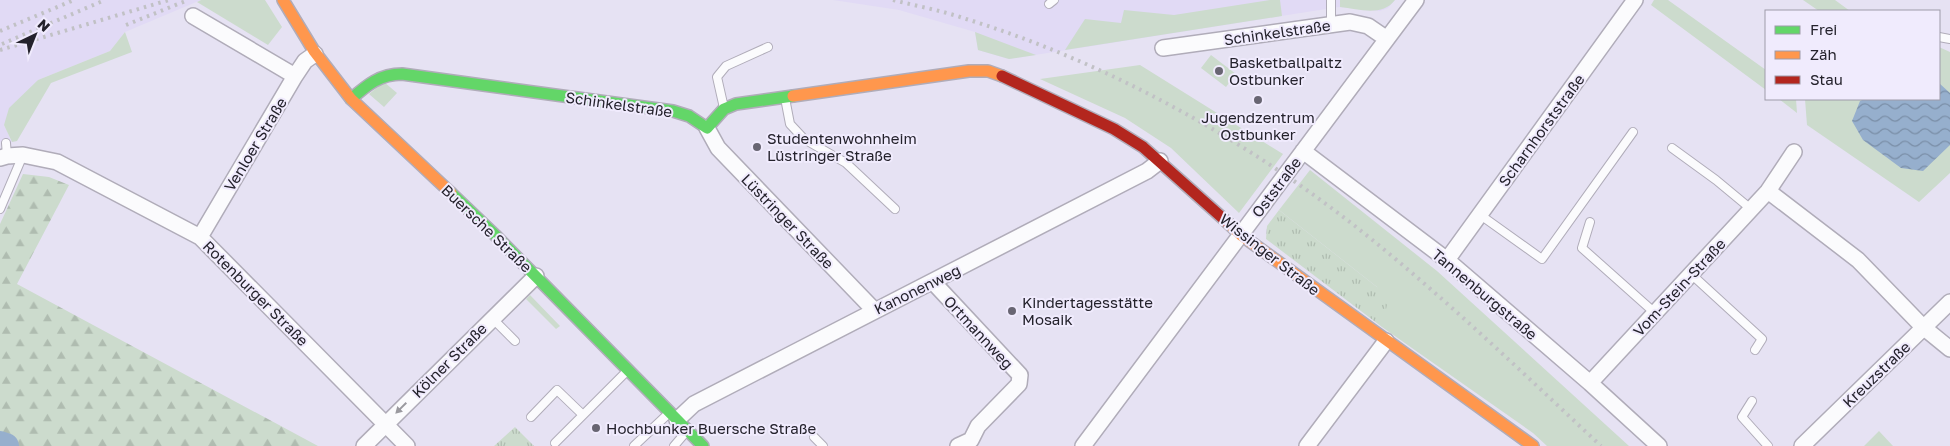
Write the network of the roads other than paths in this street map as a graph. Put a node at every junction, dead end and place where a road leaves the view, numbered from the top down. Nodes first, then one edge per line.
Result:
1 (283, 0) edge
2 (1331, 0) edge
3 (1416, 0) edge
4 (1635, 0) edge
5 (193, 16) dead end
6 (1330, 24) junction
7 (1387, 39) junction
8 (768, 46) dead end
9 (1163, 48) dead end
10 (315, 54) junction
11 (296, 76) junction
12 (785, 98) junction
13 (351, 99) junction
14 (724, 109) junction
15 (707, 128) junction
16 (1633, 132) dead end
17 (1672, 148) dead end
18 (1303, 151) junction
19 (1794, 152) dead end
20 (4, 153) edge
21 (23, 156) junction
22 (1160, 161) junction
23 (1768, 191) junction
24 (895, 209) dead end
25 (1751, 209) junction
26 (2, 210) edge
27 (1479, 214) junction
28 (1590, 222) dead end
29 (1241, 235) junction
30 (200, 237) junction
31 (1446, 260) junction
32 (1691, 274) junction
33 (536, 276) junction
34 (933, 282) junction
35 (1950, 302) edge
36 (874, 310) junction
37 (1655, 313) junction
38 (492, 318) junction
39 (1923, 327) junction
40 (515, 341) dead end
41 (1386, 341) junction
42 (1950, 349) edge
43 (1755, 350) dead end
44 (628, 370) junction
45 (1590, 383) junction
46 (1752, 401) dead end
47 (583, 415) junction
48 (531, 417) dead end
49 (678, 421) junction
50 (385, 423) junction
51 (814, 437) dead end
52 (555, 443) dead end
53 (364, 446) edge
54 (407, 446) edge
55 (634, 446) edge
56 (674, 446) edge
57 (704, 446) edge
58 (823, 446) edge
59 (958, 446) edge
60 (1083, 446) edge
61 (1307, 446) edge
62 (1533, 446) edge
63 (1659, 446) edge
64 (1768, 446) edge
65 (1802, 446) edge

1 - 10 street, Buersche Straße
2 - 6 lane
3 - 7 street, Oststraße
4 - 27 street, Scharnhorststraße
5 - 11 street
6 - 7 street, Schinkelstraße
6 - 9 street, Schinkelstraße
7 - 18 street, Oststraße
8 - 14 lane
10 - 11 street, Venloer Straße
10 - 13 street, Buersche Straße
11 - 30 street, Venloer Straße
12 - 14 street
12 - 22 street, Wissinger Straße
12 - 24 lane
13 - 15 street, Schinkelstraße
13 - 33 street, Buersche Straße
14 - 15 street
15 - 36 street, Lüstringer Straße
16 - 27 lane
17 - 25 lane
18 - 29 street, Oststraße
18 - 31 street, Tannenburgstraße
19 - 23 street, Vom-Stein-Straße
20 - 21 street, Rotenburger Straße
21 - 26 lane
21 - 30 street, Rotenburger Straße
22 - 29 street, Wissinger Straße
22 - 34 street, Kanonenweg
23 - 25 street, Vom-Stein-Straße
23 - 39 street
25 - 32 street, Vom-Stein-Straße
27 - 31 street, Scharnhorststraße
28 - 37 lane
29 - 41 street, Wissinger Straße
29 - 60 street, Oststraße
30 - 50 street, Rotenburger Straße
31 - 45 street, Tannenburgstraße
32 - 37 street, Vom-Stein-Straße
32 - 43 lane
33 - 38 street, Kölner Straße
33 - 44 street, Buersche Straße
34 - 36 street, Kanonenweg
34 - 59 street, Ortmannweg
35 - 39 street, Kreuzstraße
36 - 49 street, Kanonenweg
37 - 45 street, Vom-Stein-Straße
38 - 40 lane
38 -> 50 street, Kölner Straße
39 - 42 street
39 - 65 street, Kreuzstraße
41 - 61 street
41 - 62 street, Wissinger Straße
44 - 47 lane
44 - 49 street, Buersche Straße
45 - 63 street, Tannenburgstraße
46 - 64 lane
47 - 48 lane
47 - 52 lane
49 - 55 lane
49 - 56 lane
49 - 57 street, Buersche Straße
50 - 53 street, Kölner Straße
50 - 54 street, Rotenburger Straße
51 - 58 lane

